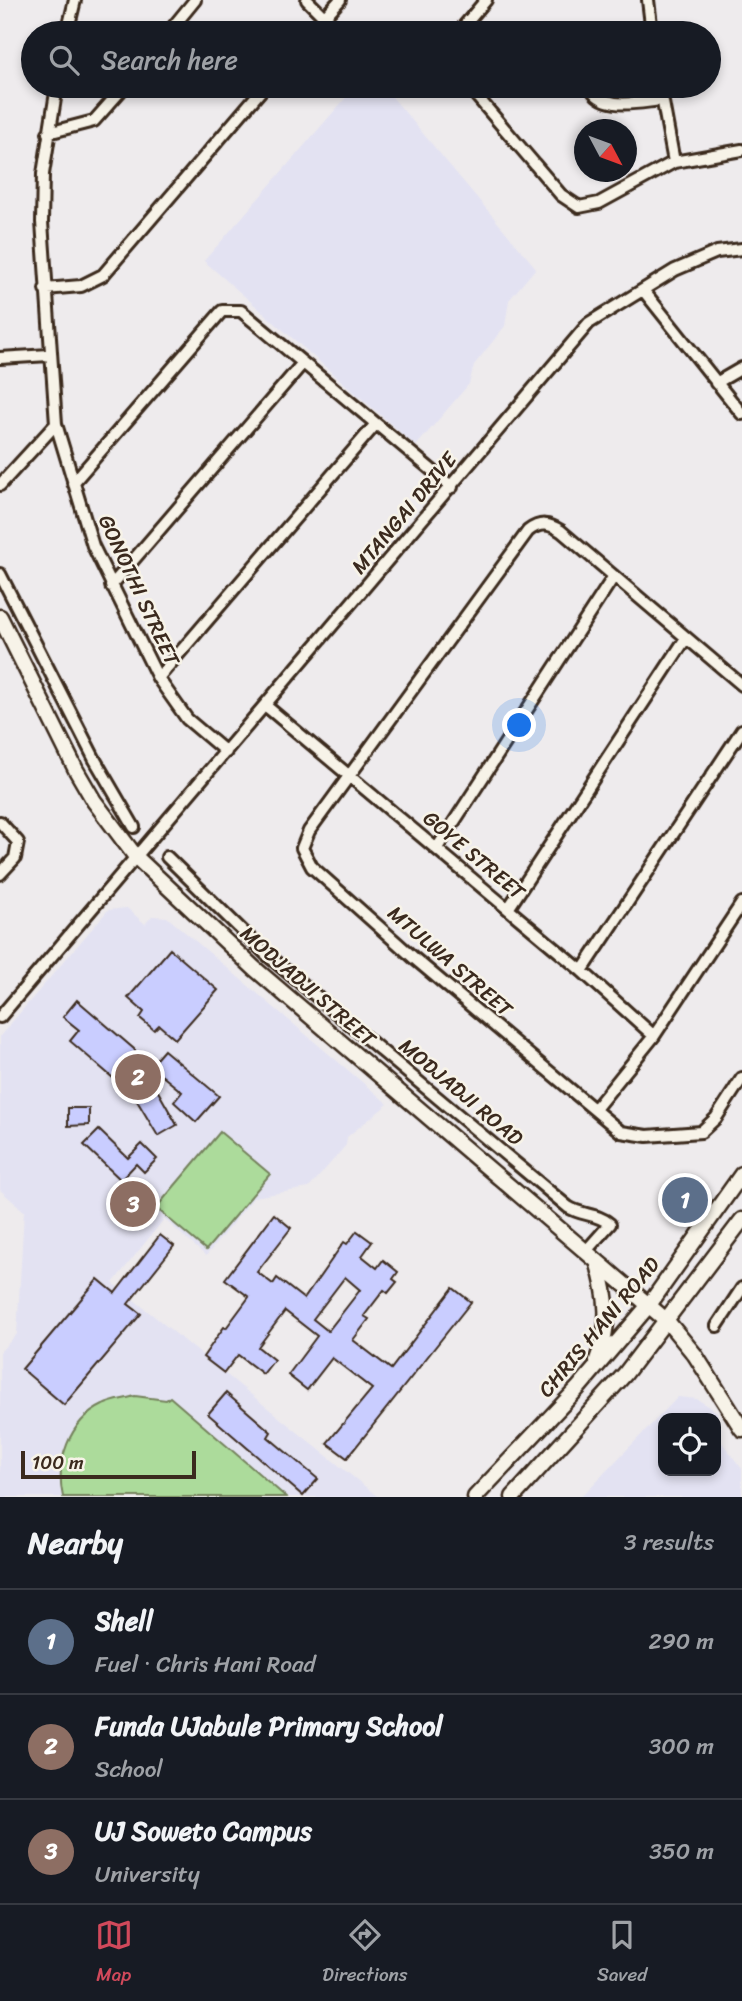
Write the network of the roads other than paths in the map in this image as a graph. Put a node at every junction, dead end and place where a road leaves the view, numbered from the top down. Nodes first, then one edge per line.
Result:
1 (75, 0) edge
2 (195, 0) edge
3 (307, 0) edge
4 (340, 0) edge
5 (486, 0) edge
6 (648, 0) edge
7 (324, 17) junction
8 (70, 21) edge
9 (178, 21) edge
10 (320, 21) edge
11 (468, 21) edge
12 (651, 21) edge
13 (55, 98) edge
14 (114, 98) edge
15 (255, 98) edge
16 (478, 98) edge
17 (598, 98) edge
18 (662, 100) joint
19 (48, 133) junction
20 (742, 150) edge
21 (674, 162) junction
22 (742, 249) edge
23 (45, 289) junction
24 (643, 290) junction
25 (49, 355) junction
26 (0, 358) edge
27 (302, 365) junction
28 (742, 368) edge
29 (716, 383) junction
30 (742, 414) edge
31 (56, 424) junction
32 (375, 425) junction
33 (73, 483) junction
34 (0, 485) edge
35 (452, 486) junction
36 (0, 574) edge
37 (614, 576) junction
38 (111, 586) junction
39 (0, 617) edge
40 (686, 638) junction
41 (158, 678) junction
42 (742, 685) edge
43 (266, 706) junction
44 (742, 730) edge
45 (226, 752) junction
46 (94, 760) junction
47 (76, 770) junction
48 (350, 774) junction
49 (0, 822) edge
50 (134, 827) dead end
51 (437, 848) junction
52 (136, 857) junction
53 (167, 857) dead end
54 (0, 874) edge
55 (742, 903) edge
56 (508, 909) junction
57 (266, 954) junction
58 (254, 968) junction
59 (582, 971) junction
60 (0, 1017) edge
61 (654, 1036) junction
62 (742, 1078) edge
63 (595, 1109) junction
64 (742, 1174) edge
65 (742, 1220) edge
66 (586, 1251) junction
67 (597, 1261) junction
68 (742, 1288) edge
69 (649, 1305) junction
70 (667, 1321) junction
71 (717, 1326) dead end
72 (592, 1371) junction
73 (742, 1429) edge
74 (475, 1497) edge
75 (513, 1497) edge

1 - 8 street
2 - 9 street
3 - 7 street
4 - 7 street
5 - 11 street
6 - 12 street
7 - 10 street
13 - 19 street, GONOTHI STREET
14 - 19 street
15 - 23 street
16 - 21 street
17 - 18 street
18 - 21 street
19 - 23 street, GONOTHI STREET
20 - 21 street
22 - 24 street, MTANGAI DRIVE
23 - 25 street, GONOTHI STREET
24 - 29 street
24 - 35 street, MTANGAI DRIVE
25 - 26 street
25 - 31 street, GONOTHI STREET
27 - 32 street
27 - 33 street
27 - 38 street
28 - 29 street
29 - 30 street
31 - 33 street, GONOTHI STREET
31 - 34 street
32 - 35 street
32 - 41 street
33 - 38 street, GONOTHI STREET
35 - 43 street, MTANGAI DRIVE
36 - 46 street
37 - 40 street
37 - 48 street
37 - 51 street
38 - 41 street, GONOTHI STREET
39 - 47 street, MODJADJI STREET
40 - 42 street
40 - 56 street
41 - 45 street, GONOTHI STREET
43 - 45 street, MTANGAI DRIVE
43 - 48 street, GOYE STREET
44 - 59 street
45 - 52 street, MTANGAI DRIVE
46 - 47 street
46 - 50 street
47 - 52 street, MODJADJI STREET
48 - 51 street, GOYE STREET
48 - 63 street, MTULWA STREET
49 - 54 street
51 - 56 street, GOYE STREET
52 - 58 street, MODJADJI STREET
52 - 60 street, MTANGAI DRIVE
53 - 57 street, MODJADJI ROAD
55 - 61 street
56 - 59 street, GOYE STREET
57 - 58 street
57 - 66 street, MODJADJI ROAD
58 - 66 street, MODJADJI STREET
59 - 61 street, GOYE STREET
61 - 63 street
62 - 63 street
64 - 69 street, CHRIS HANI ROAD
65 - 70 street
66 - 67 street, MODJADJI STREET
67 - 69 street, MODJADJI STREET
67 - 72 street
68 - 71 street
69 - 70 street, MODJADJI STREET
69 - 72 street, CHRIS HANI ROAD
70 - 73 street, MODJADJI STREET
70 - 75 street
72 - 74 street, CHRIS HANI ROAD

